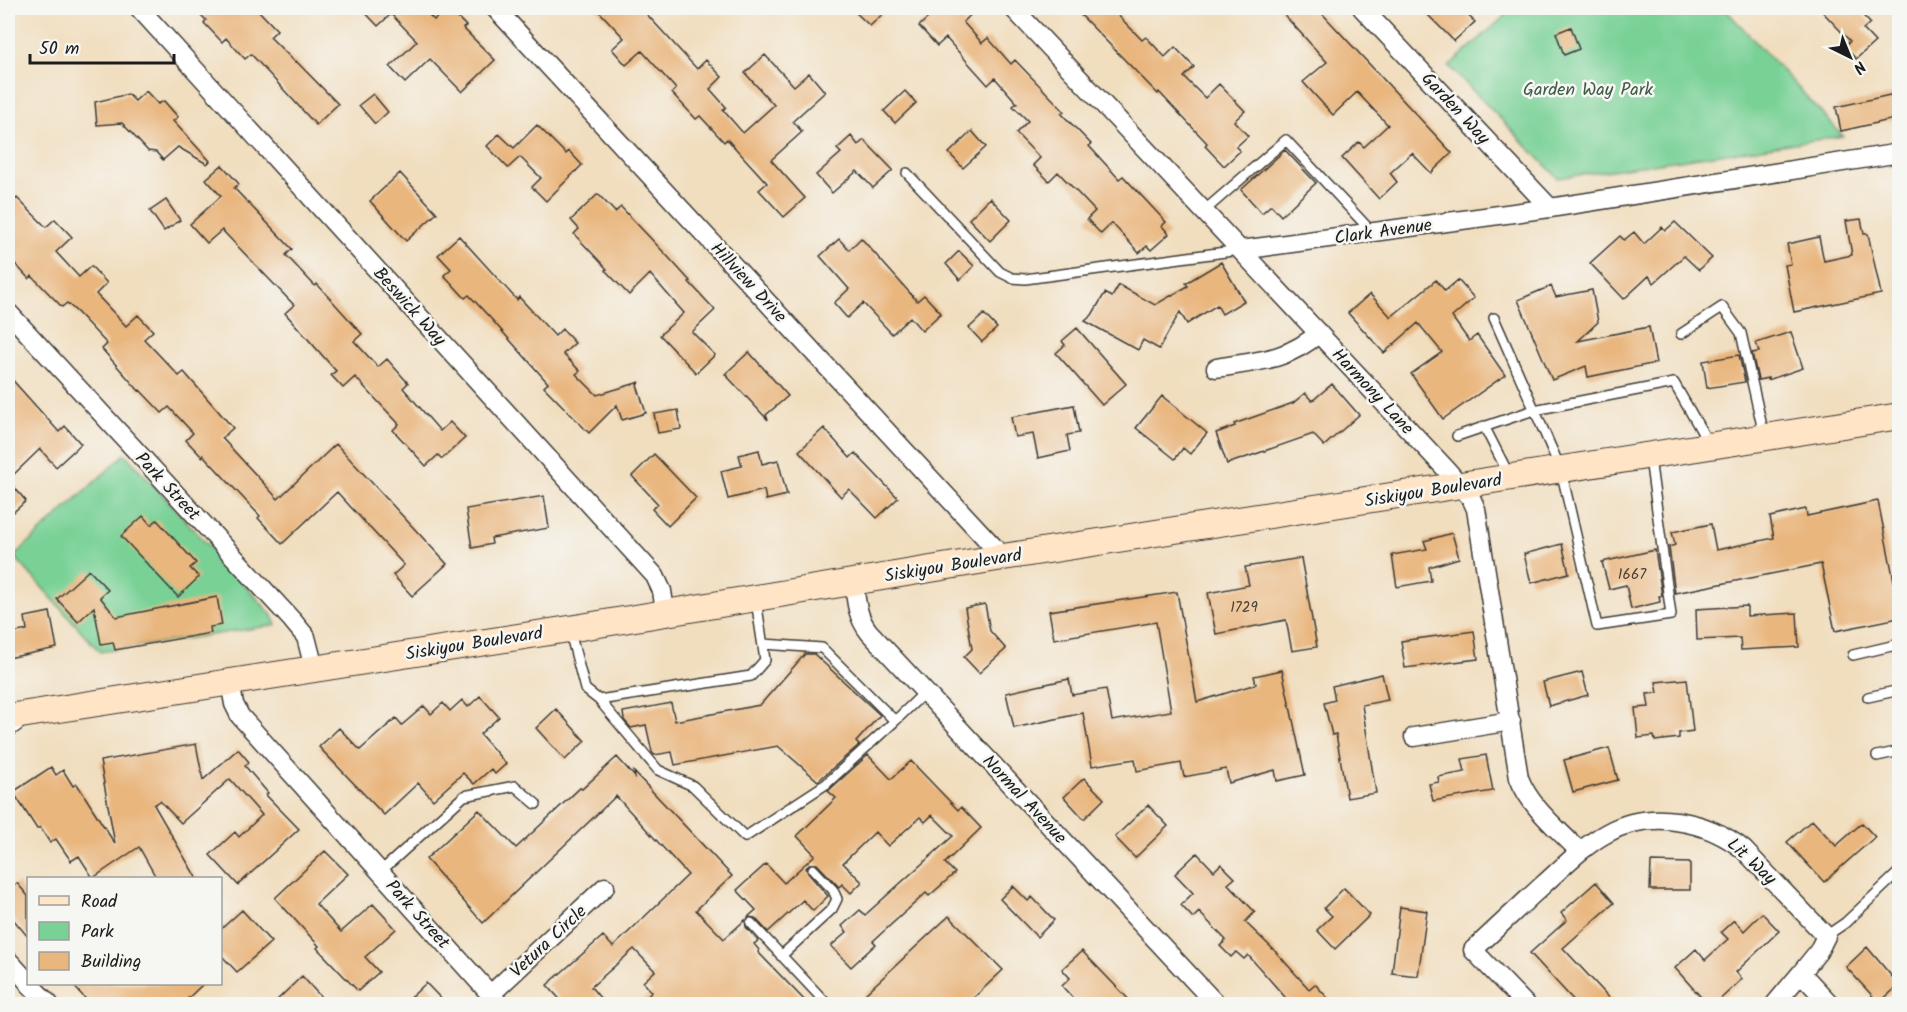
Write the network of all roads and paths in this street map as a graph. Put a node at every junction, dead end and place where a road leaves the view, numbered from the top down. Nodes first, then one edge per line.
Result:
1 (140, 8) edge
2 (495, 8) edge
3 (1013, 8) edge
4 (1362, 8) edge
5 (1899, 153) edge
6 (907, 173) dead end
7 (1550, 208) junction
8 (1204, 211) junction
9 (1372, 232) junction
10 (1241, 250) junction
11 (8, 312) edge
12 (1494, 318) dead end
13 (1319, 333) junction
14 (1680, 334) dead end
15 (1216, 368) dead end
16 (1534, 410) junction
17 (1899, 416) edge
18 (1484, 426) junction
19 (1457, 436) dead end
20 (1764, 438) junction
21 (1710, 446) junction
22 (1650, 456) junction
23 (1561, 470) junction
24 (1510, 478) junction
25 (1460, 485) junction
26 (1003, 557) junction
27 (854, 582) junction
28 (756, 597) junction
29 (665, 611) junction
30 (569, 629) junction
31 (763, 644) junction
32 (1899, 644) edge
33 (1853, 655) dead end
34 (314, 668) junction
35 (230, 682) junction
36 (1899, 690) edge
37 (925, 692) junction
38 (1868, 697) dead end
39 (599, 700) junction
40 (36, 713) junction
41 (8, 717) edge
42 (895, 721) junction
43 (1511, 721) junction
44 (8, 733) edge
45 (1414, 737) dead end
46 (1899, 751) edge
47 (1878, 756) dead end
48 (536, 804) dead end
49 (1579, 851) junction
50 (813, 869) dead end
51 (1899, 871) edge
52 (380, 872) junction
53 (605, 887) dead end
54 (751, 923) dead end
55 (1826, 936) junction
56 (781, 956) junction
57 (8, 960) edge
58 (1801, 974) junction
59 (27, 981) edge
60 (31, 985) edge
61 (495, 1000) edge
62 (49, 1005) edge
63 (827, 1005) edge
64 (1216, 1005) edge
65 (1525, 1005) edge
66 (1775, 1005) edge
67 (1830, 1005) edge

1 - 29 street, Beswick Way
2 - 26 street, Hillview Drive
3 - 8 street, Harmony Lane
4 - 7 street, Garden Way
5 - 7 street, Clark Avenue
6 - 10 lane, Clark Avenue
7 - 9 street, Clark Avenue
8 - 9 lane
8 - 10 street, Harmony Lane
9 - 10 street, Clark Avenue
10 - 13 street, Harmony Lane
11 - 34 street, Park Street
12 - 16 lane
13 - 15 street
13 - 25 street, Harmony Lane
14 - 20 lane
16 - 18 lane
16 - 21 lane
16 - 23 lane
17 - 20 main road, Siskiyou Boulevard
18 - 19 lane
18 - 24 lane
20 - 21 main road, Siskiyou Boulevard
21 - 22 main road, Siskiyou Boulevard
22 - 23 main road, Siskiyou Boulevard
22 - 23 lane
23 - 24 main road, Siskiyou Boulevard
24 - 25 main road, Siskiyou Boulevard
25 - 26 main road, Siskiyou Boulevard
25 - 43 street, Harmony Lane
26 - 27 main road, Siskiyou Boulevard
27 - 28 main road, Siskiyou Boulevard
27 - 37 street, Normal Avenue
28 - 29 main road, Siskiyou Boulevard
28 - 31 lane
29 - 30 main road, Siskiyou Boulevard
30 - 34 main road, Siskiyou Boulevard
30 - 39 lane
31 - 39 lane
31 - 42 lane
32 - 33 lane
34 - 35 main road, Siskiyou Boulevard
35 - 40 main road, Siskiyou Boulevard
35 - 52 street, Park Street
36 - 38 lane
37 - 42 lane
37 - 64 street, Normal Avenue
39 - 42 lane
40 - 41 main road, Siskiyou Boulevard
40 - 44 lane
43 - 45 street
43 - 49 street, Harmony Lane
46 - 47 lane
48 - 52 lane
49 - 55 street, Lit Way
49 - 65 street, Lit Way
50 - 56 lane
51 - 55 lane
52 - 61 street, Park Street
53 - 61 street, Vetura Circle
54 - 56 lane
55 - 58 street
56 - 63 lane
57 - 59 street
58 - 66 street
58 - 67 street
60 - 62 street

